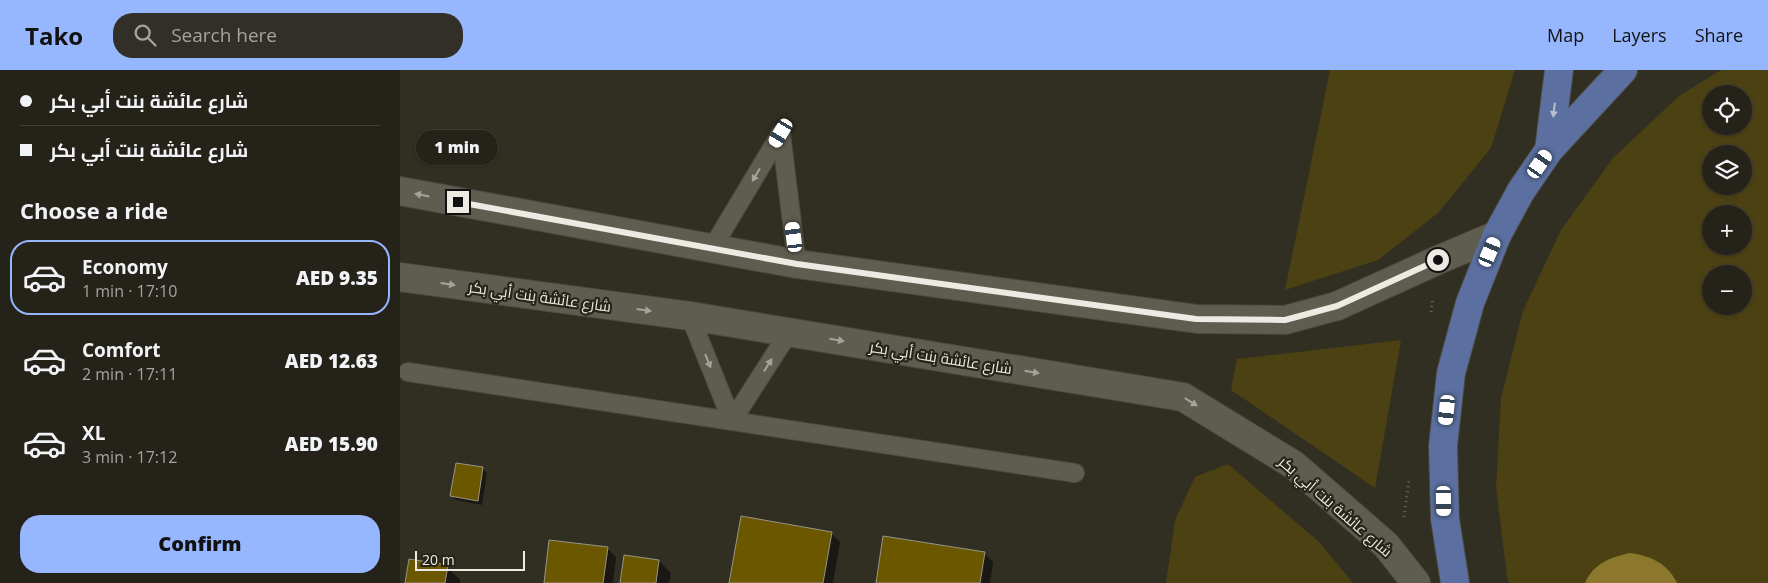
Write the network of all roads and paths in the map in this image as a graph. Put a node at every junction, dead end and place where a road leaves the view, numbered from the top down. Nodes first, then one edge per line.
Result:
1 (1559, 70) edge
2 (1624, 70) edge
3 (1550, 150) junction
4 (400, 191) edge
5 (1497, 235) junction
6 (711, 250) junction
7 (797, 264) junction
8 (400, 278) edge
9 (690, 316) junction
10 (789, 332) junction
11 (408, 372) dead end
12 (732, 421) junction
13 (1075, 473) dead end
14 (1416, 583) edge
15 (1455, 583) edge

1 -> 3 main road
2 - 3 main road
3 - 5 main road
6 -> 4 street
5 - 7 street
5 - 15 main road
6 - 7 street
7 -> 6 lane
8 -> 9 street, شارع عائشة بنت أبي بكر
9 - 10 street, شارع عائشة بنت أبي بكر
9 -> 12 lane
12 -> 10 lane
10 -> 14 street, شارع عائشة بنت أبي بكر
11 - 12 lane
12 - 13 lane

